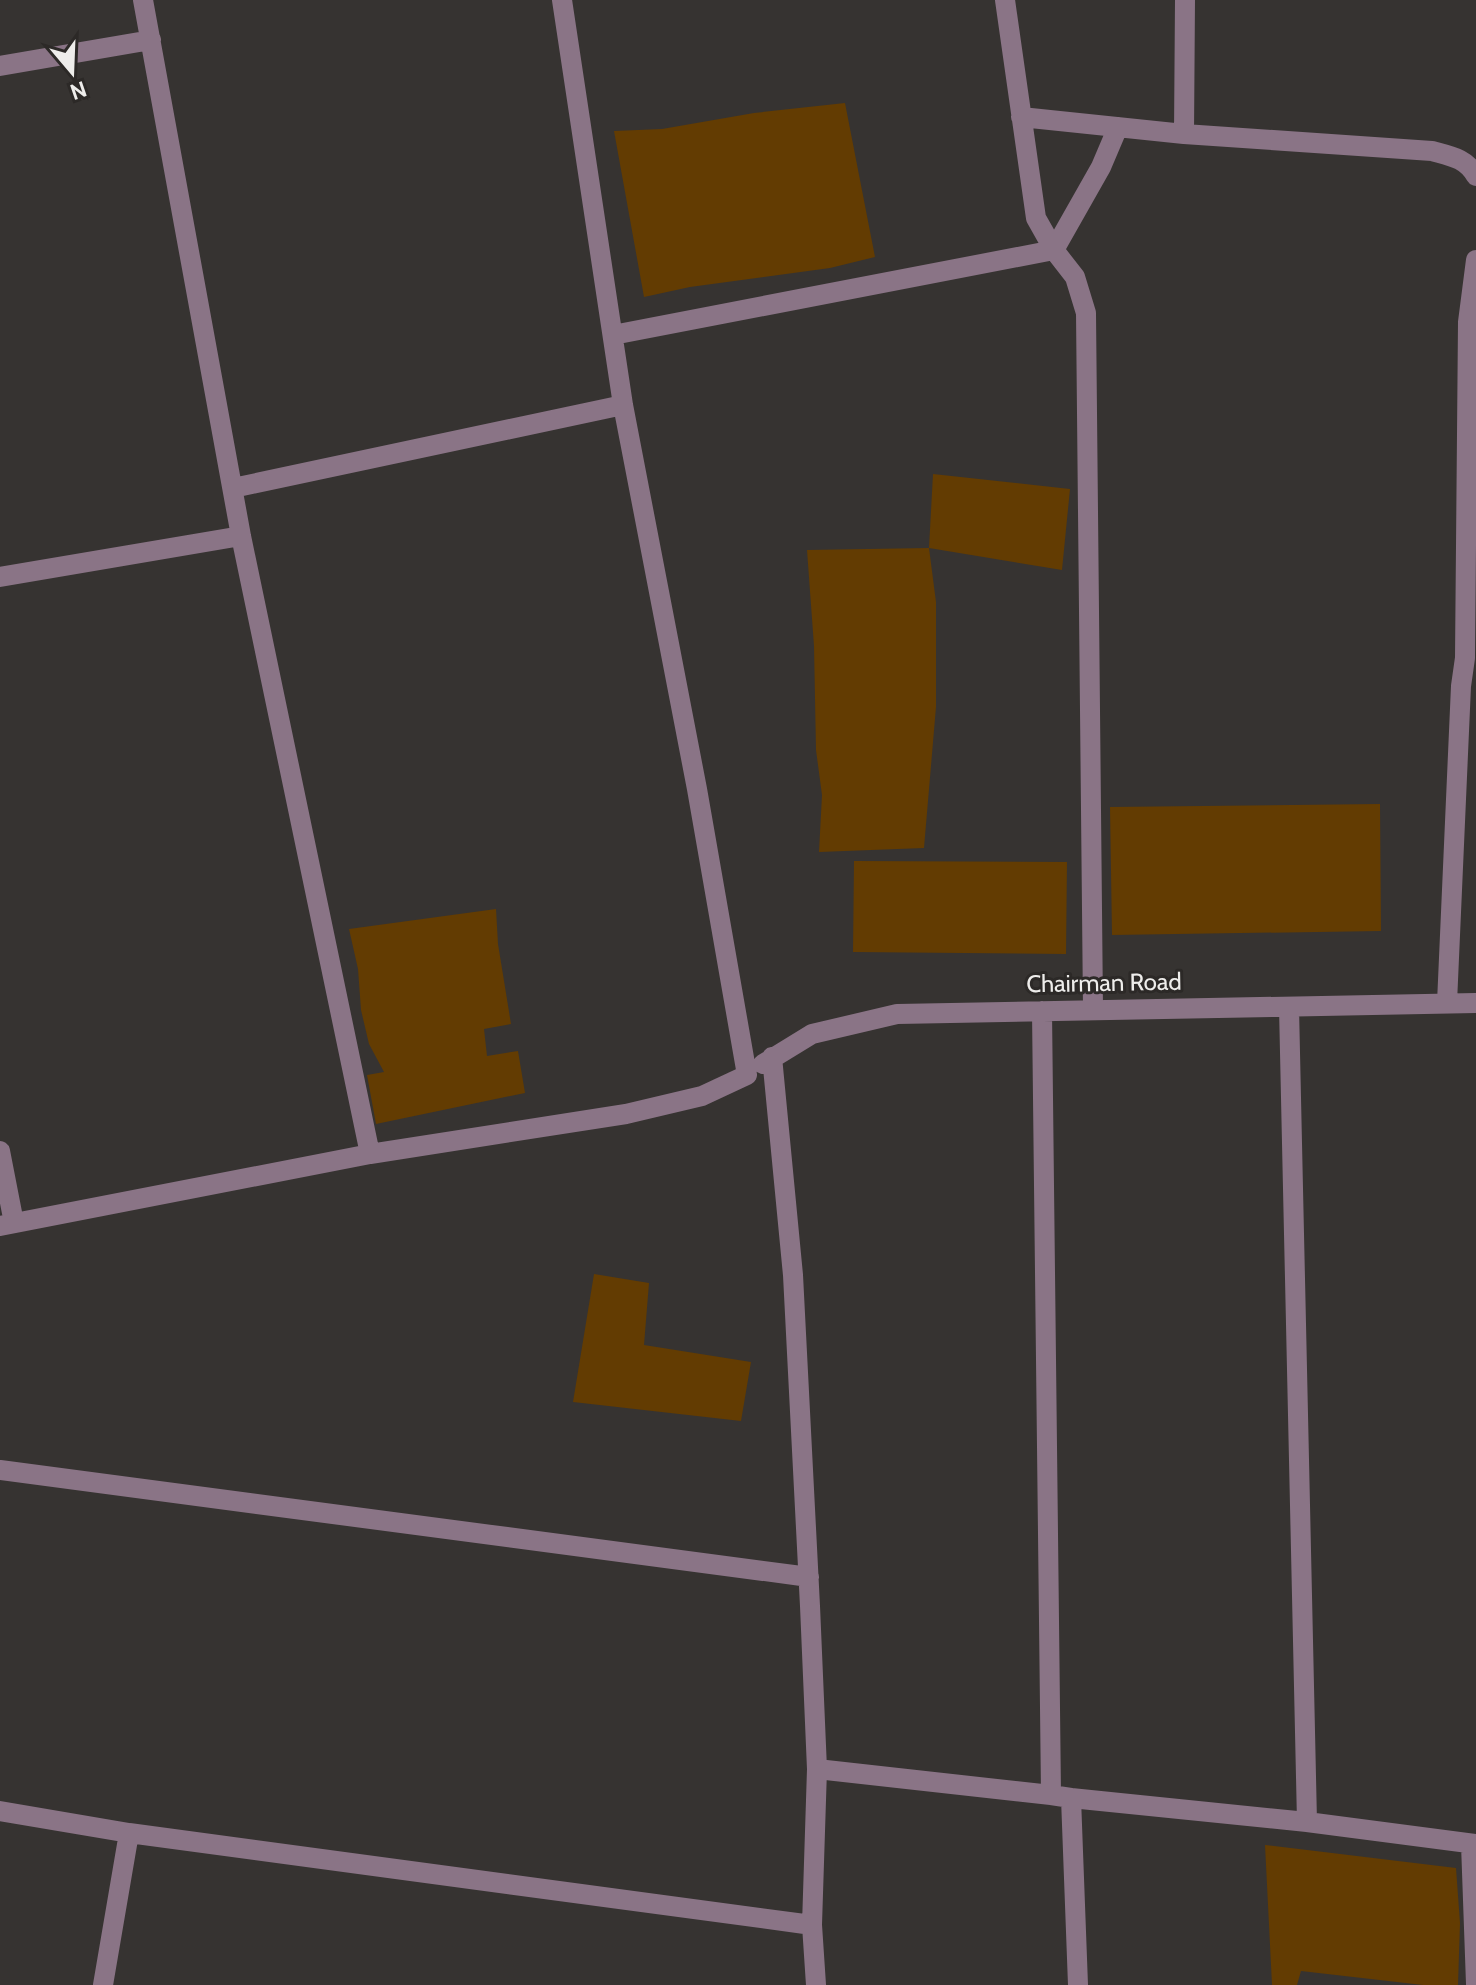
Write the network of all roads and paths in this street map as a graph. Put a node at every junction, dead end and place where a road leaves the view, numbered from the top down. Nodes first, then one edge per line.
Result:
1 (143, 0) edge
2 (562, 0) edge
3 (1005, 0) edge
4 (1185, 0) edge
5 (151, 40) junction
6 (0, 66) edge
7 (1021, 117) junction
8 (1118, 127) junction
9 (1184, 134) junction
10 (1476, 176) edge
11 (1054, 250) junction
12 (1476, 260) edge
13 (613, 335) junction
14 (623, 405) junction
15 (233, 488) junction
16 (241, 536) junction
17 (0, 577) edge
18 (1447, 1003) junction
19 (1476, 1003) edge
20 (1289, 1007) junction
21 (1093, 1008) junction
22 (1042, 1011) junction
23 (772, 1057) junction
24 (747, 1075) junction
25 (0, 1151) edge
26 (370, 1154) junction
27 (7, 1224) edge
28 (0, 1470) edge
29 (809, 1577) junction
30 (817, 1769) junction
31 (1061, 1796) junction
32 (0, 1811) edge
33 (1307, 1822) junction
34 (129, 1833) junction
35 (1474, 1844) edge
36 (812, 1925) junction
37 (1476, 1984) edge
38 (103, 1985) edge
39 (816, 1985) edge
40 (1078, 1985) edge

1 - 5 street
2 - 13 street
3 - 7 street
4 - 9 street
5 - 6 street
5 - 15 street
7 - 8 street
7 - 11 street
8 - 9 street
8 - 11 street
9 - 10 street
11 - 13 street
11 - 21 street
12 - 18 street
13 - 14 street
14 - 15 street
14 - 24 street
15 - 16 street
16 - 17 street
16 - 26 street
18 - 19 street, Chairman Road
18 - 20 street, Chairman Road
20 - 21 street, Chairman Road
20 - 33 street
21 - 22 street, Chairman Road
22 - 23 street, Chairman Road
22 - 31 street
23 - 24 street, Chairman Road
23 - 29 street
24 - 26 street, Chairman Road
25 - 27 street
26 - 27 street, Chairman Road
28 - 29 street
29 - 30 street
30 - 31 street
30 - 36 street
31 - 33 street
31 - 40 street
32 - 34 street
33 - 35 street
34 - 36 street
34 - 38 street
35 - 37 street
36 - 39 street

